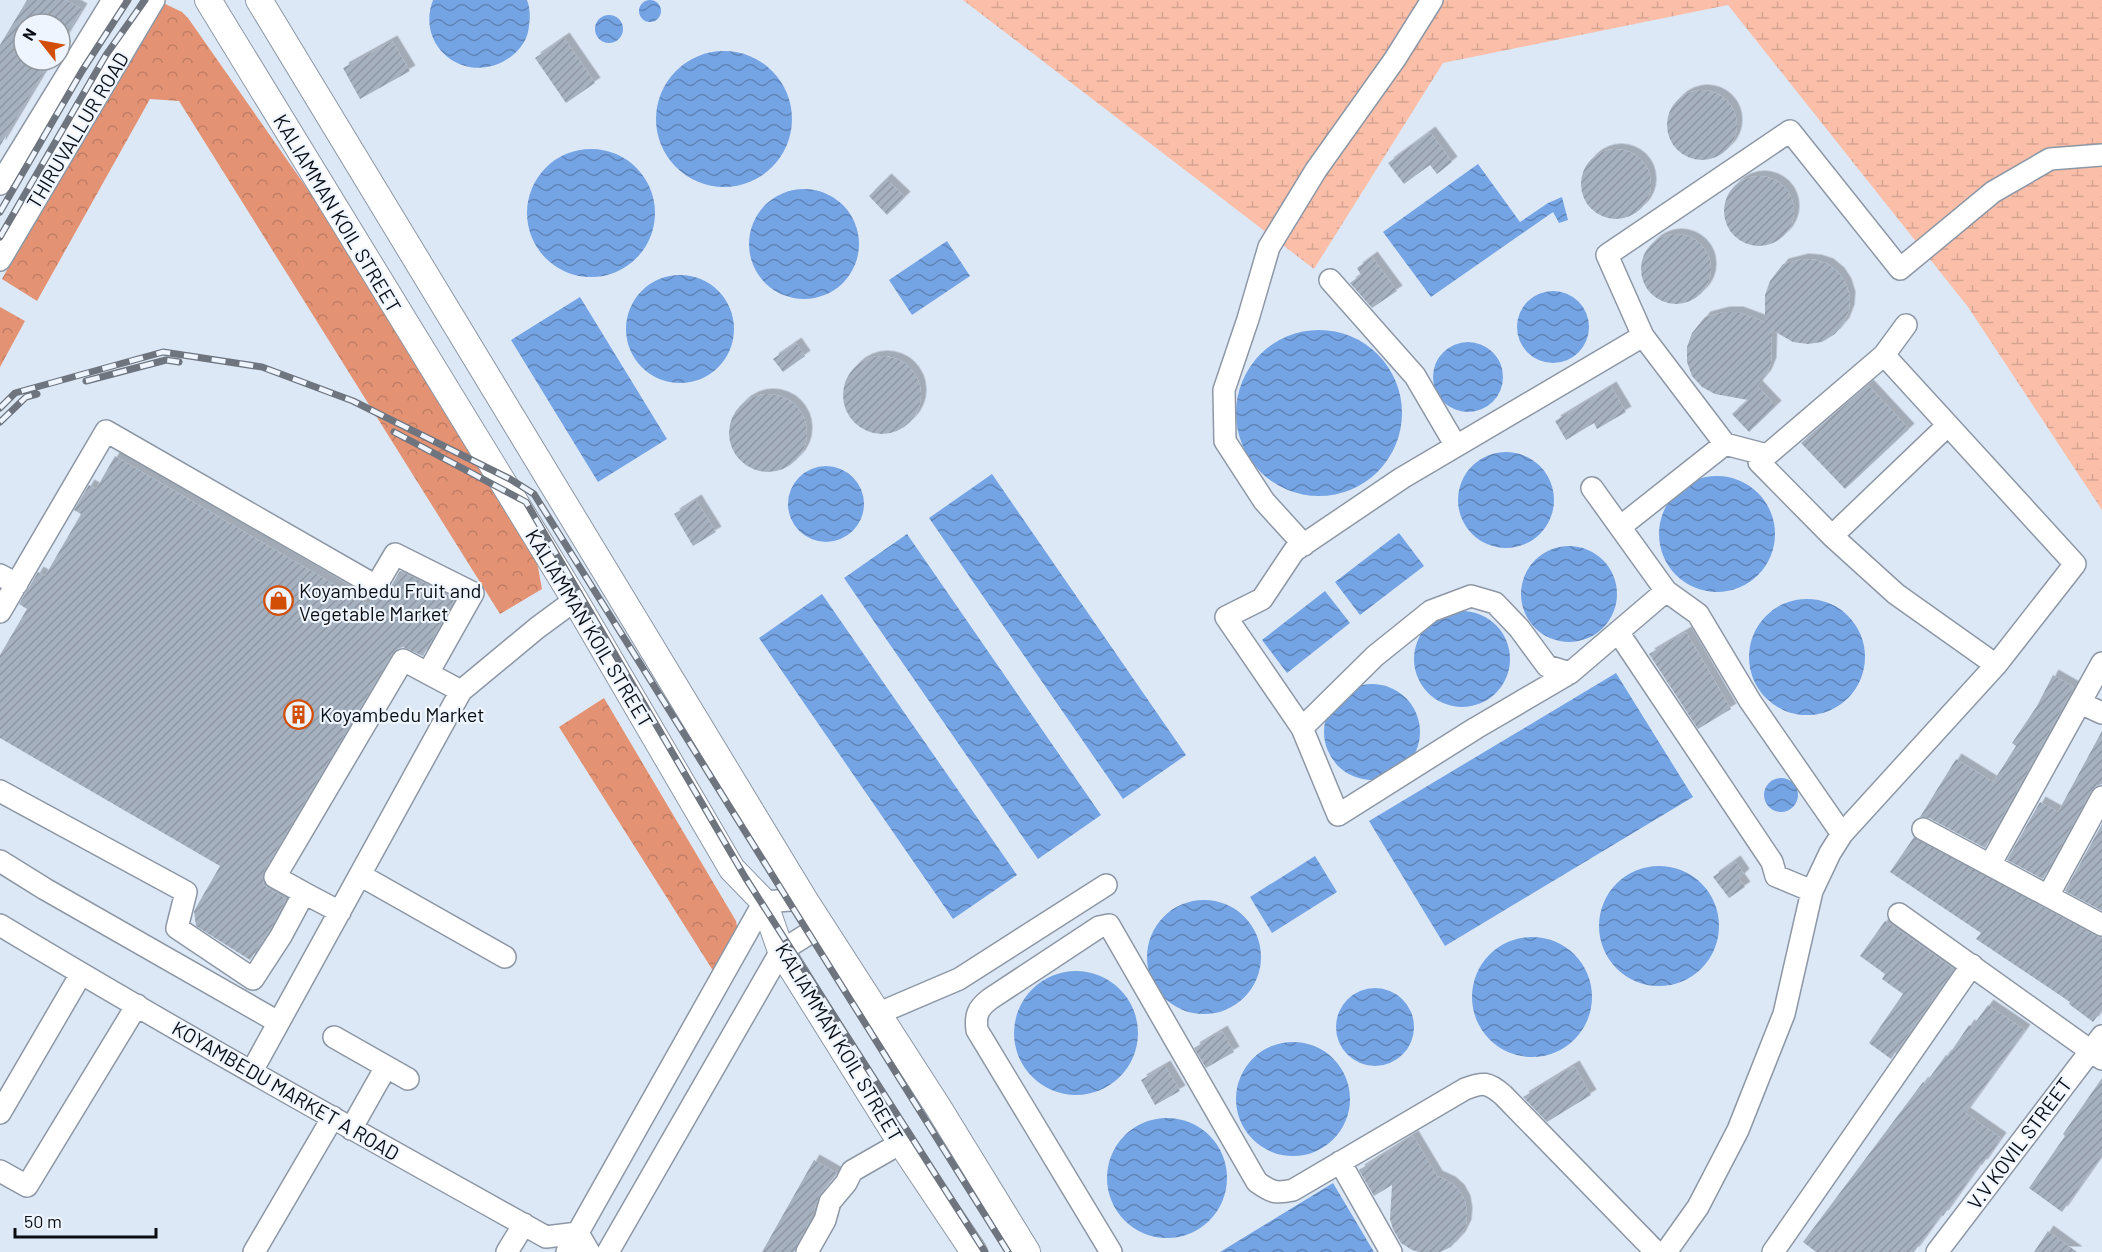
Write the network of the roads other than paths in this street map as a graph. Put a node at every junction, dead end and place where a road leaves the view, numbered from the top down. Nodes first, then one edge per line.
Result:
1 (113, 0) edge
2 (154, 0) edge
3 (208, 0) edge
4 (259, 0) edge
5 (1432, 0) edge
6 (2102, 155) edge
7 (0, 183) edge
8 (2, 251) edge
9 (1330, 280) dead end
10 (1906, 325) dead end
11 (1643, 336) junction
12 (1884, 355) junction
13 (1948, 425) junction
14 (1725, 444) junction
15 (1456, 446) junction
16 (1767, 455) junction
17 (1592, 488) dead end
18 (1620, 527) junction
19 (1832, 536) junction
20 (1304, 545) junction
21 (9, 579) edge
22 (1666, 591) junction
23 (575, 600) junction
24 (0, 612) edge
25 (1618, 632) junction
26 (2102, 663) edge
27 (1996, 665) junction
28 (1570, 673) junction
29 (428, 674) junction
30 (461, 691) junction
31 (2080, 704) junction
32 (2102, 713) edge
33 (1302, 728) junction
34 (0, 790) edge
35 (2102, 797) edge
36 (1923, 829) dead end
37 (1842, 834) junction
38 (0, 861) edge
39 (1990, 865) junction
40 (360, 875) junction
41 (1106, 885) dead end
42 (1812, 891) junction
43 (304, 893) junction
44 (2048, 896) junction
45 (804, 899) junction
46 (764, 902) junction
47 (340, 912) junction
48 (1899, 914) dead end
49 (0, 925) edge
50 (2102, 925) edge
51 (821, 926) junction
52 (781, 951) junction
53 (505, 957) dead end
54 (1972, 965) junction
55 (81, 974) junction
56 (136, 1005) junction
57 (877, 1014) junction
58 (278, 1022) junction
59 (334, 1037) dead end
60 (2098, 1048) edge
61 (386, 1067) junction
62 (252, 1071) junction
63 (408, 1079) dead end
64 (0, 1113) edge
65 (333, 1117) junction
66 (351, 1129) junction
67 (901, 1143) junction
68 (1340, 1162) junction
69 (0, 1171) edge
70 (524, 1224) junction
71 (578, 1233) junction
72 (1776, 1251) edge
73 (254, 1252) edge
74 (507, 1252) edge
75 (567, 1252) edge
76 (589, 1252) edge
77 (608, 1252) edge
78 (807, 1252) edge
79 (974, 1252) edge
80 (1027, 1252) edge
81 (1111, 1252) edge
82 (1391, 1252) edge
83 (1656, 1252) edge
84 (1666, 1252) edge
85 (1937, 1252) edge

1 - 7 street
2 - 8 street, THIRUVALLUR ROAD
3 - 23 main road, KALIAMMAN KOIL STREET
4 - 45 main road
5 - 20 street
6 - 11 street
9 - 15 street
10 - 12 street
11 - 14 street
11 - 15 street
12 - 13 street
12 - 16 street
13 - 19 street
13 - 27 street
14 - 16 street
14 - 18 street
15 - 20 street
16 - 19 street
17 - 18 street
18 - 22 street
19 - 27 street
20 - 33 street
21 - 24 street
21 - 29 street
22 - 25 street
22 - 37 street
23 - 30 street
23 - 46 main road, KALIAMMAN KOIL STREET
25 - 28 street
25 - 42 street
26 - 31 street
27 - 37 street
28 - 33 street
28 - 33 street
29 - 30 street
29 - 43 street
30 - 40 street
31 - 32 street
31 - 39 street
34 - 43 street
35 - 44 street
36 - 39 street
37 - 42 street
38 - 58 street
39 - 44 street
40 - 47 street
40 - 53 street
41 - 57 street
42 - 84 street
43 - 47 street
44 - 50 street
45 - 46 street
45 - 51 main road
46 - 52 main road, KALIAMMAN KOIL STREET
46 - 71 street
47 - 58 street
48 - 54 street
49 - 55 street, KOYAMBEDU MARKET A ROAD
51 - 52 street
51 - 57 main road
52 - 67 main road, KALIAMMAN KOIL STREET
52 - 77 street
54 - 60 street
54 - 72 street
55 - 56 street, KOYAMBEDU MARKET A ROAD
55 - 64 street
56 - 62 street, KOYAMBEDU MARKET A ROAD
56 - 69 street
57 - 80 main road
58 - 62 street
59 - 61 street
60 - 85 street, V.V KOVIL STREET
61 - 63 street
61 - 66 street
62 - 65 street, KOYAMBEDU MARKET A ROAD
65 - 66 street, KOYAMBEDU MARKET A ROAD
65 - 73 street
66 - 70 street, KOYAMBEDU MARKET A ROAD
67 - 78 street
67 - 79 main road, KALIAMMAN KOIL STREET
68 - 81 street
68 - 82 street
68 - 83 street
70 - 71 street, KOYAMBEDU MARKET A ROAD
70 - 74 street
71 - 75 street
71 - 76 street

